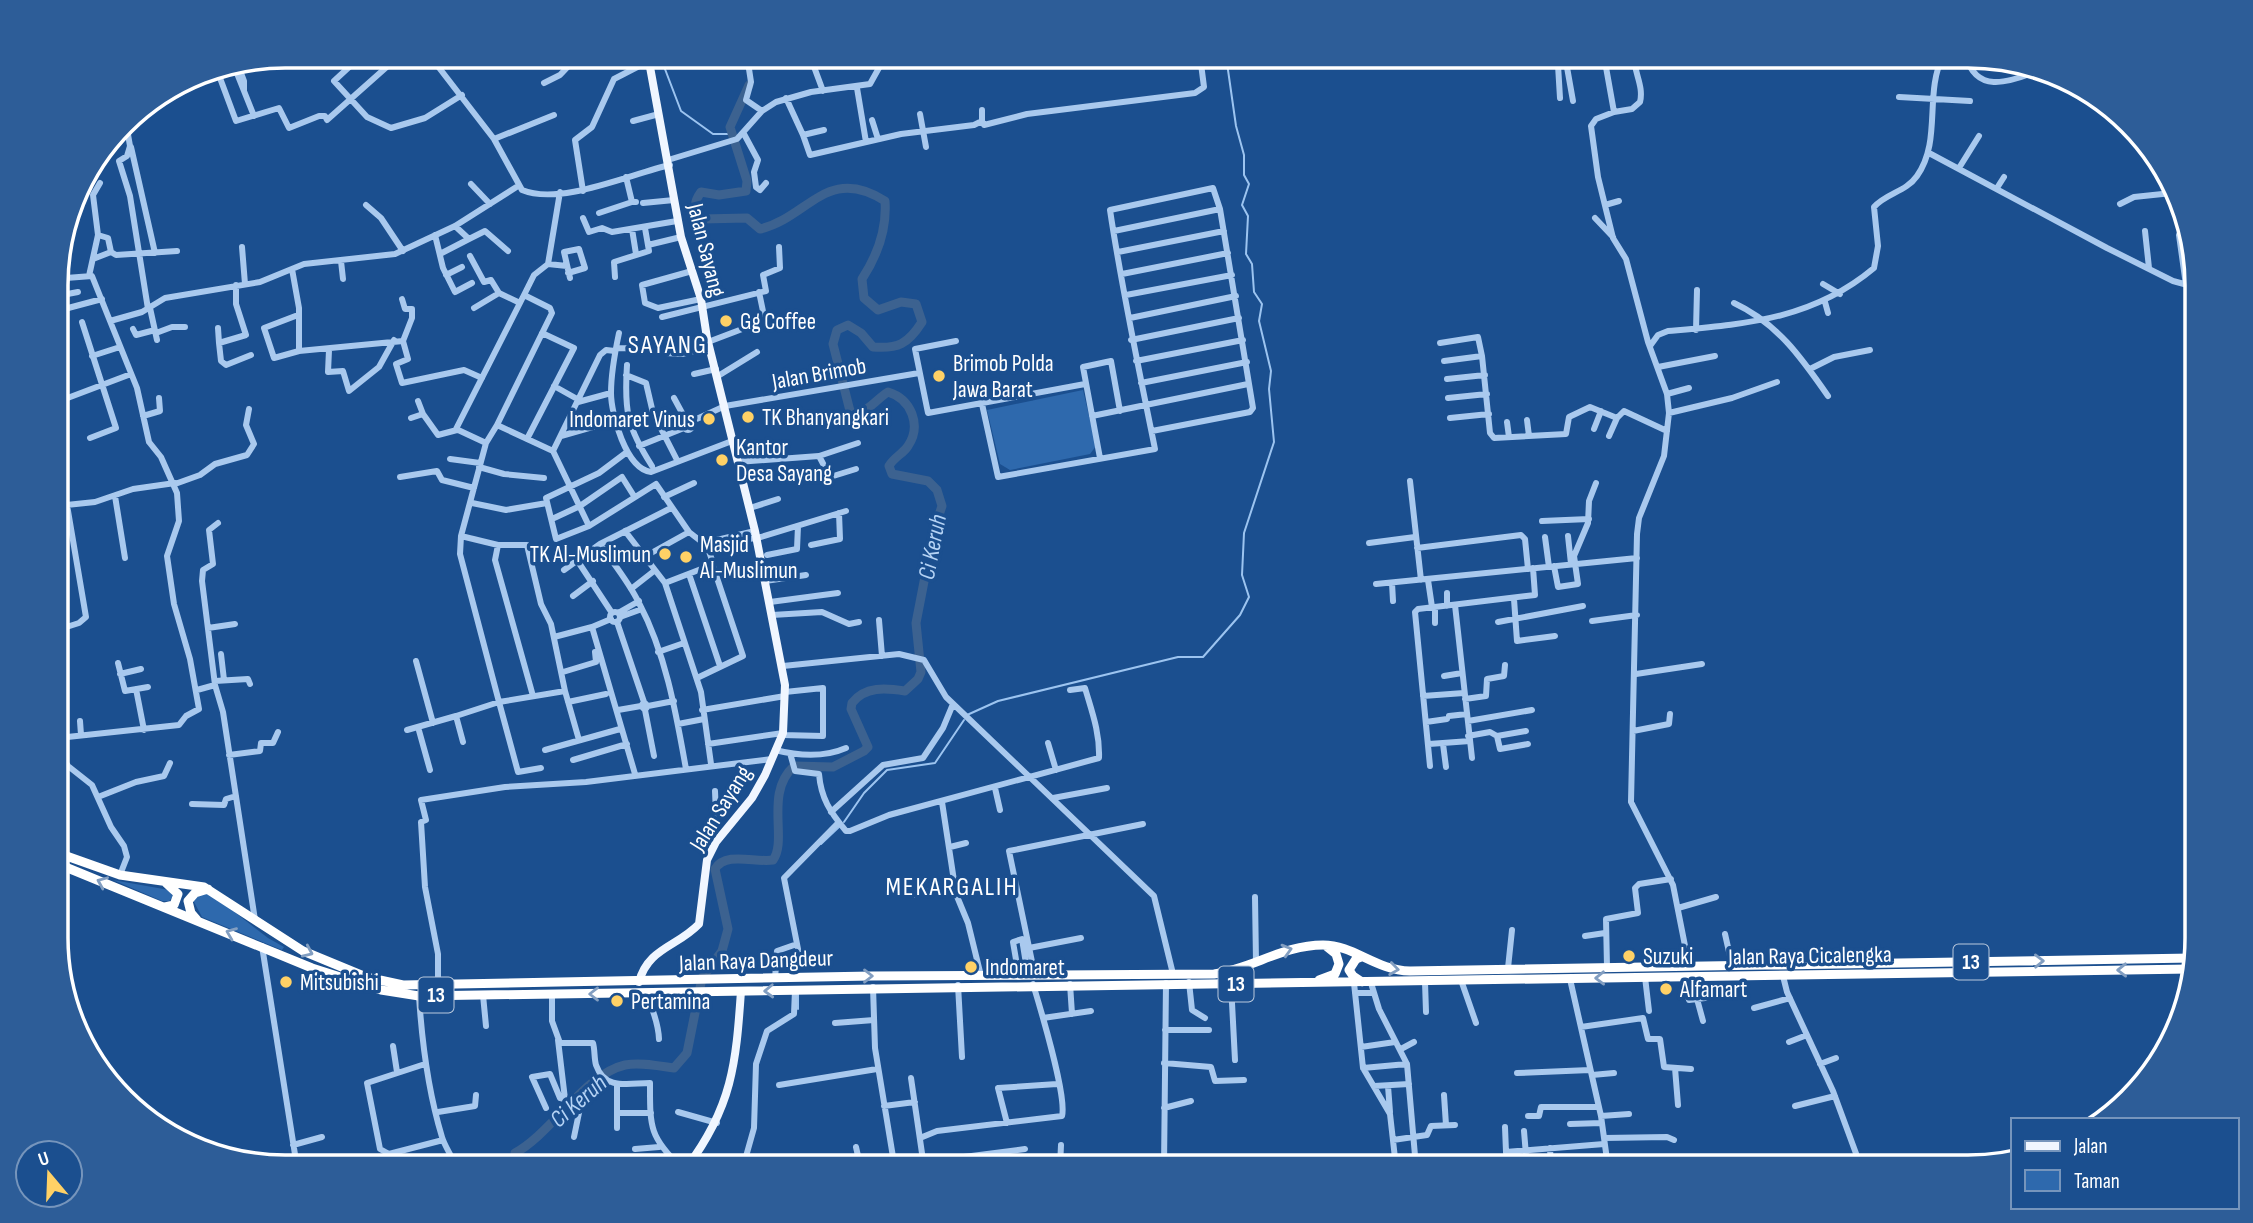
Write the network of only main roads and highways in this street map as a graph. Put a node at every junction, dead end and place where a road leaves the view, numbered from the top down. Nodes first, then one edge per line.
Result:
1 (649, 69) edge
2 (68, 857) edge
3 (68, 868) edge
4 (164, 882) junction
5 (209, 889) junction
6 (162, 907) junction
7 (198, 921) junction
8 (1324, 945) junction
9 (1361, 957) junction
10 (2184, 958) edge
11 (1721, 965) junction
12 (2182, 969) edge
13 (1721, 977) junction
14 (1029, 978) junction
15 (639, 982) junction
16 (1306, 984) junction
17 (687, 986) junction
18 (1364, 987) junction
19 (741, 991) junction
20 (695, 1155) edge

1 - 15 main road, Jalan Sayang
2 - 4 highway, 13
6 -> 3 highway, 13
4 - 5 highway, 13
4 - 6 highway
5 - 7 highway
5 -> 15 highway, Jalan Raya Dangdeur / 13
6 - 7 highway, 13
17 -> 7 highway, Jalan Raya Dangdeur / 13
8 - 9 highway, Jalan Raya Cicalengka / 13
14 -> 8 highway, Jalan Raya Dangdeur / 13
8 - 16 highway
9 -> 11 highway, Jalan Raya Cicalengka / 13
9 - 18 highway
11 -> 10 highway, Jalan Raya Cicalengka / 13
11 - 13 highway
12 -> 13 highway, Jalan Raya Cicalengka / 13
13 -> 18 highway, Jalan Raya Cicalengka / 13
14 - 16 highway, Jalan Raya Dangdeur / 13
17 -> 14 highway, Jalan Raya Dangdeur / 13
14 -> 19 highway, Jalan Raya Dangdeur / 13
15 - 17 highway, Jalan Raya Dangdeur / 13
16 - 18 highway, Jalan Raya Cicalengka / 13
17 - 19 highway, Jalan Raya Dangdeur / 13
19 - 20 main road

